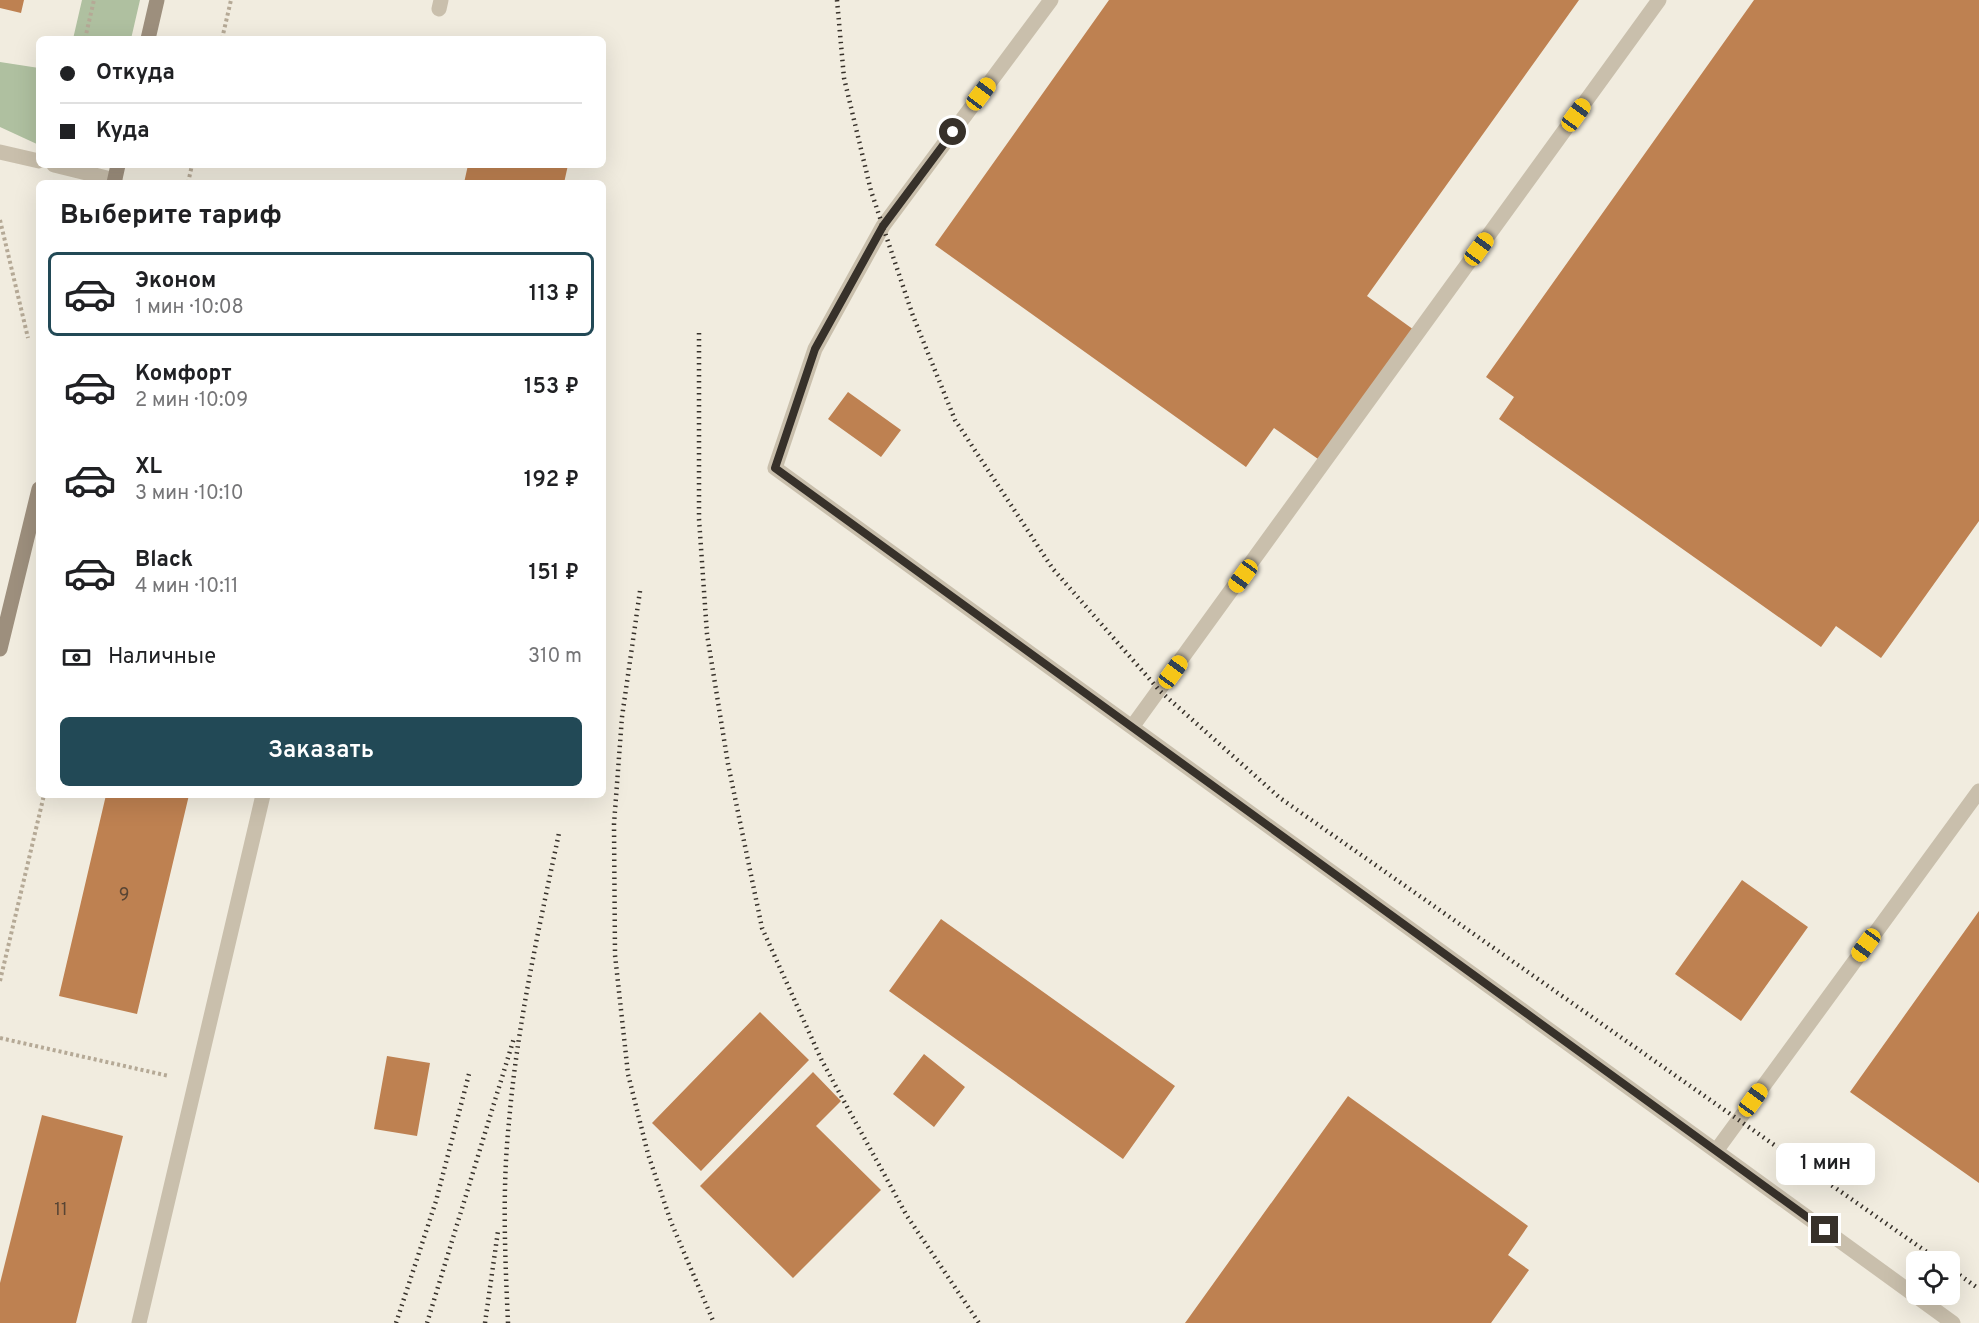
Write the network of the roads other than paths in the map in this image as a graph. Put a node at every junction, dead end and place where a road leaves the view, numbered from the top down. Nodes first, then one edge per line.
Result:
1 (156, 0) edge
2 (1052, 0) edge
3 (1659, 0) edge
4 (149, 36) edge
5 (0, 152) edge
6 (36, 160) edge
7 (71, 168) edge
8 (116, 176) edge
9 (36, 501) edge
10 (0, 649) edge
11 (1132, 727) junction
12 (1979, 791) edge
13 (262, 798) edge
14 (1716, 1150) junction
15 (139, 1323) edge
16 (1953, 1323) edge

1 - 4 street
2 - 11 lane
3 - 11 lane
5 - 6 lane
7 - 8 lane
9 - 10 street
11 - 14 lane
12 - 14 lane
13 - 15 lane
14 - 16 lane

